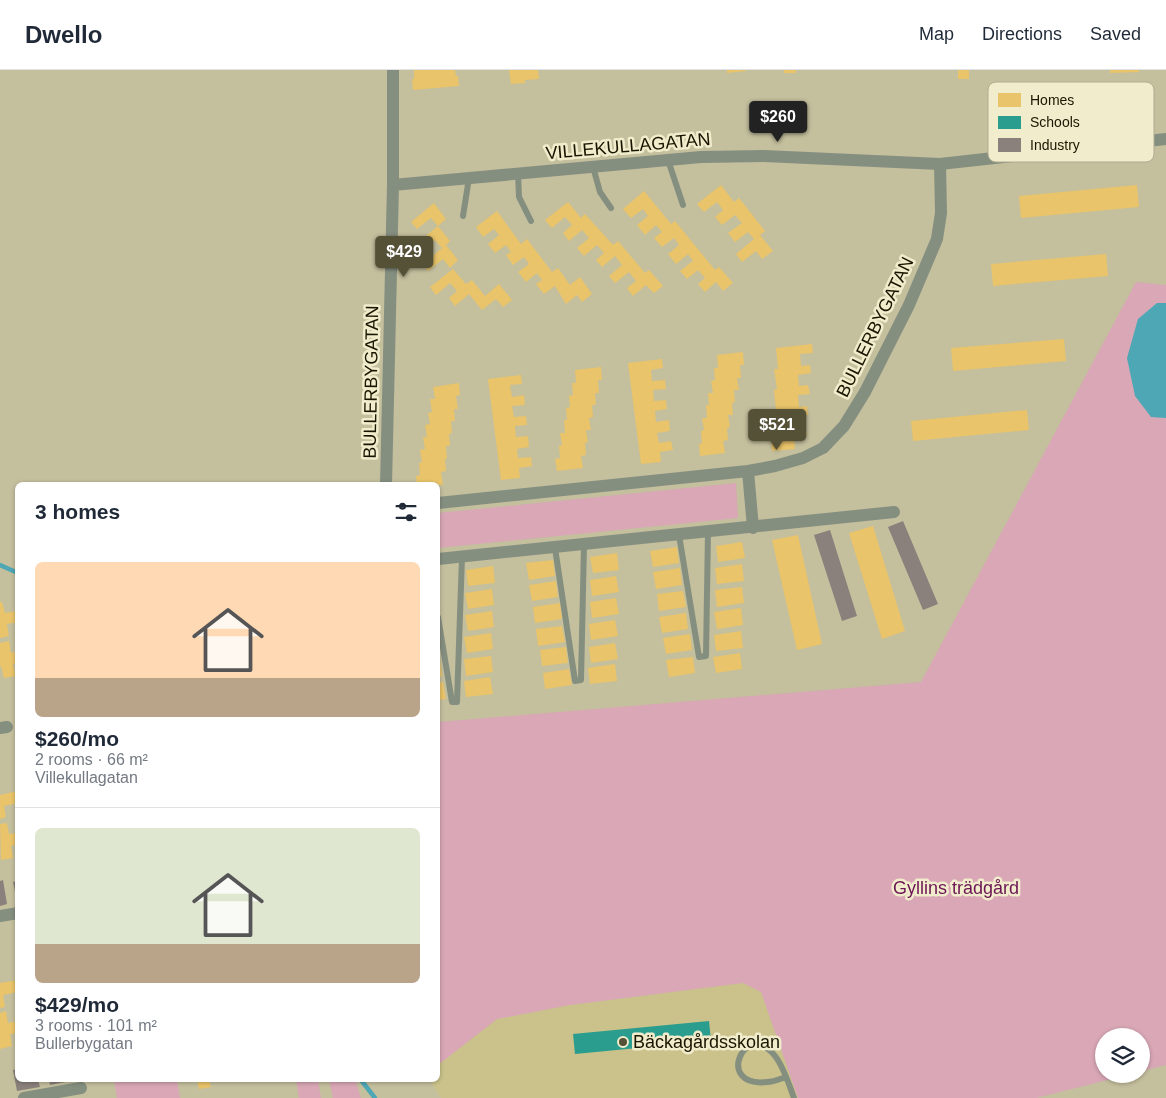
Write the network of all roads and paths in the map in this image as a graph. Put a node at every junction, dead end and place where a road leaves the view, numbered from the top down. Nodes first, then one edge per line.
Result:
1 (393, 70) edge
2 (988, 159) edge
3 (668, 160) junction
4 (940, 164) junction
5 (593, 166) junction
6 (518, 173) junction
7 (469, 178) junction
8 (393, 184) junction
9 (683, 205) dead end
10 (610, 208) dead end
11 (463, 216) dead end
12 (531, 221) dead end
13 (748, 471) junction
14 (386, 482) edge
15 (440, 503) edge
16 (894, 512) dead end
17 (753, 528) junction
18 (708, 532) junction
19 (679, 535) junction
20 (584, 545) junction
21 (555, 548) junction
22 (462, 557) junction
23 (440, 560) edge
24 (440, 628) edge
25 (15, 913) edge
26 (0, 916) edge
27 (786, 1077) junction
28 (80, 1088) dead end
29 (24, 1098) edge
30 (794, 1098) edge

1 - 8 street, BULLERBYGATAN
2 - 4 street, VILLEKULLAGATAN
3 - 4 street, VILLEKULLAGATAN
3 - 5 street, VILLEKULLAGATAN
3 - 9 lane
4 - 13 street, BULLERBYGATAN
5 - 6 street, VILLEKULLAGATAN
5 - 10 lane
6 - 7 street, VILLEKULLAGATAN
6 - 12 lane
7 - 8 street, VILLEKULLAGATAN
7 - 11 lane
8 - 14 street, BULLERBYGATAN
13 - 15 street, BULLERBYGATAN
13 - 17 street
16 - 17 street
17 - 18 street
18 - 19 street
18 - 19 lane
19 - 20 street
20 - 21 street
20 - 21 lane
21 - 22 street
22 - 23 street
22 - 24 lane
25 - 26 street
27 - 27 lane
27 - 30 lane
28 - 29 street

